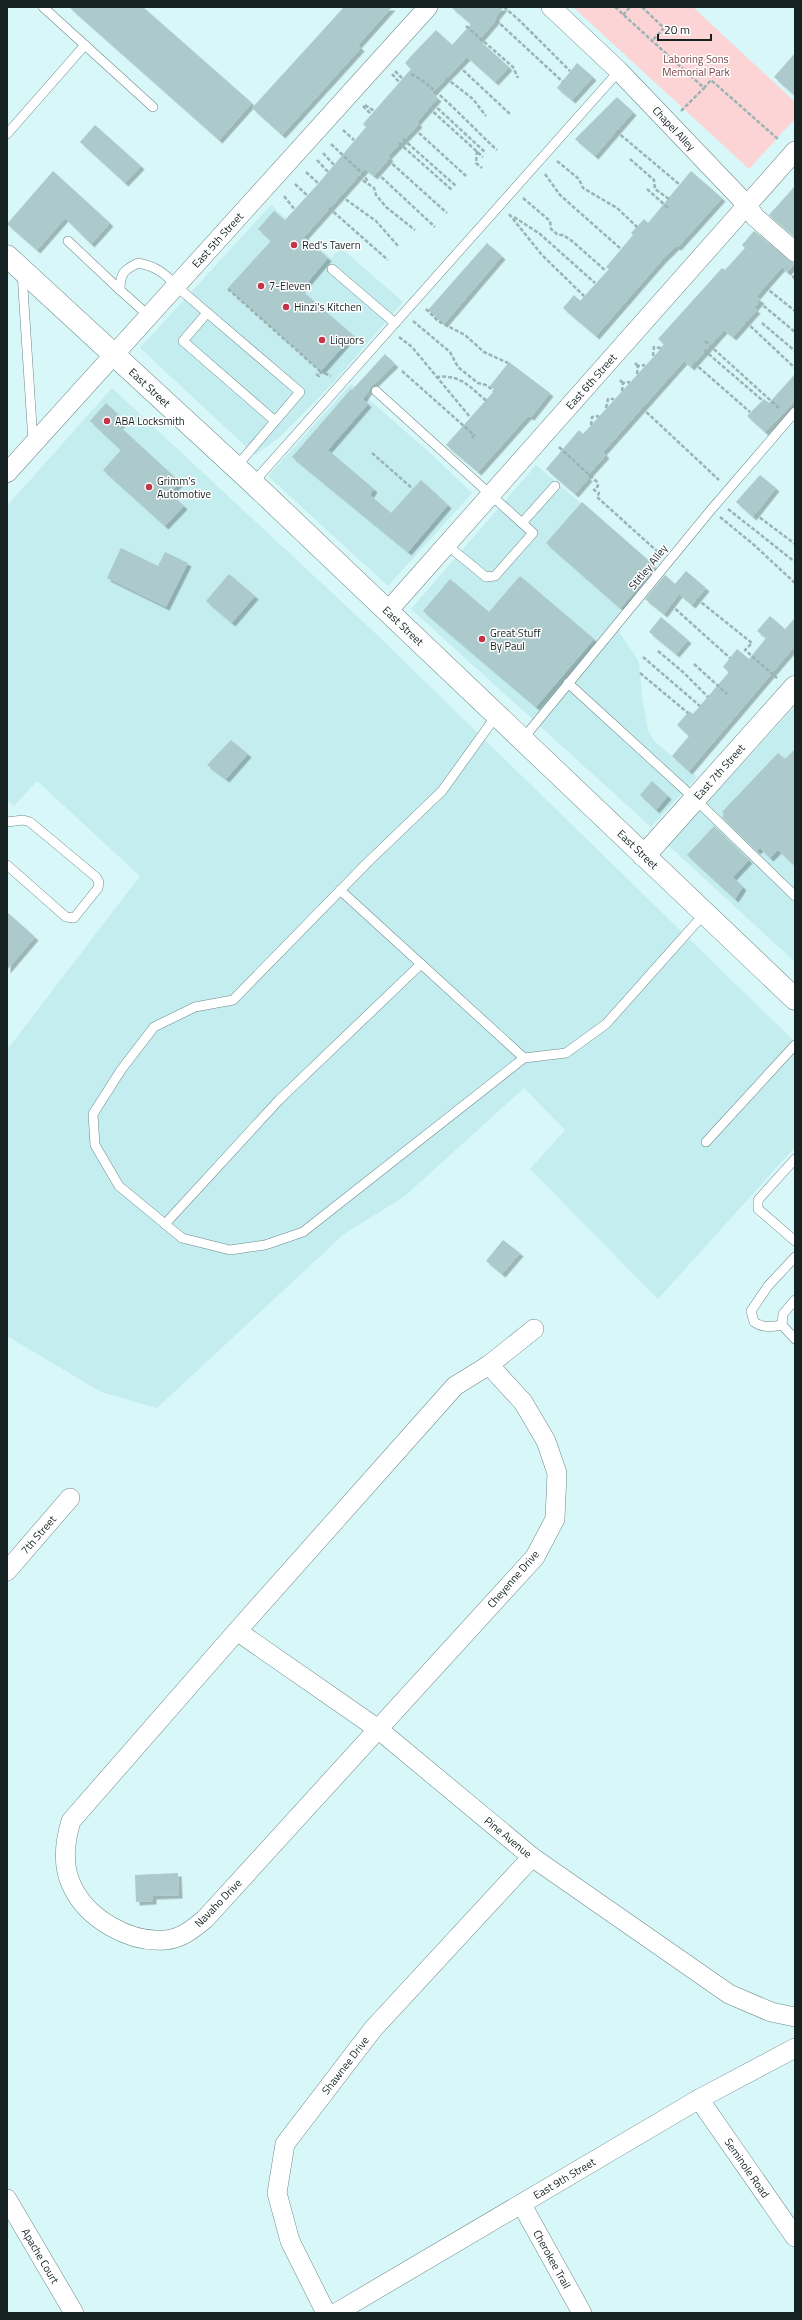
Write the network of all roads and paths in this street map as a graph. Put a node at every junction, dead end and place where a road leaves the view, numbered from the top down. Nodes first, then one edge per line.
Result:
1 (43, 7) edge
2 (428, 7) edge
3 (552, 7) edge
4 (615, 7) edge
5 (630, 7) edge
6 (642, 7) edge
7 (504, 8) edge
8 (624, 14) junction
9 (496, 20) dead end
10 (466, 26) dead end
11 (652, 41) junction
12 (85, 45) junction
13 (460, 65) dead end
14 (570, 70) dead end
15 (395, 71) dead end
16 (619, 72) junction
17 (392, 74) dead end
18 (411, 74) dead end
19 (446, 78) dead end
20 (518, 78) dead end
21 (403, 79) dead end
22 (400, 82) dead end
23 (563, 82) dead end
24 (704, 88) junction
25 (433, 104) dead end
26 (153, 107) dead end
27 (429, 108) dead end
28 (374, 111) dead end
29 (681, 111) dead end
30 (371, 114) dead end
31 (511, 115) dead end
32 (486, 116) dead end
33 (343, 130) dead end
34 (616, 131) dead end
35 (419, 133) dead end
36 (7, 134) edge
37 (403, 139) dead end
38 (354, 140) dead end
39 (779, 140) dead end
40 (399, 143) dead end
41 (331, 144) dead end
42 (497, 150) dead end
43 (477, 151) junction
44 (795, 151) edge
45 (486, 152) dead end
46 (323, 153) dead end
47 (547, 153) junction
48 (482, 157) dead end
49 (630, 158) dead end
50 (317, 160) dead end
51 (388, 160) dead end
52 (335, 166) dead end
53 (535, 166) junction
54 (482, 168) dead end
55 (306, 172) dead end
56 (329, 172) dead end
57 (377, 173) dead end
58 (466, 176) dead end
59 (358, 177) dead end
60 (368, 183) junction
61 (295, 184) dead end
62 (319, 184) dead end
63 (680, 184) dead end
64 (456, 186) dead end
65 (647, 189) dead end
66 (452, 190) dead end
67 (513, 190) junction
68 (284, 196) dead end
69 (308, 196) dead end
70 (341, 196) dead end
71 (669, 199) dead end
72 (747, 205) junction
73 (499, 206) junction
74 (329, 208) dead end
75 (667, 209) dead end
76 (295, 210) dead end
77 (447, 213) dead end
78 (513, 217) junction
79 (637, 226) dead end
80 (435, 227) dead end
81 (415, 230) dead end
82 (68, 241) dead end
83 (400, 247) dead end
84 (621, 249) dead end
85 (795, 252) edge
86 (388, 260) dead end
87 (14, 263) edge
88 (332, 269) dead end
89 (789, 271) dead end
90 (606, 272) dead end
91 (795, 279) edge
92 (595, 283) dead end
93 (176, 286) junction
94 (765, 287) dead end
95 (228, 289) dead end
96 (120, 290) junction
97 (584, 296) dead end
98 (417, 299) junction
99 (759, 302) dead end
100 (795, 311) edge
101 (207, 313) junction
102 (404, 314) junction
103 (149, 316) junction
104 (746, 322) dead end
105 (762, 322) dead end
106 (393, 326) junction
107 (795, 332) edge
108 (705, 341) dead end
109 (651, 344) dead end
110 (654, 347) junction
111 (661, 348) dead end
112 (704, 350) dead end
113 (795, 351) edge
114 (114, 355) junction
115 (653, 356) dead end
116 (694, 362) dead end
117 (635, 363) dead end
118 (508, 364) dead end
119 (645, 365) dead end
120 (638, 366) junction
121 (795, 368) edge
122 (402, 371) dead end
123 (321, 372) dead end
124 (637, 374) dead end
125 (436, 377) junction
126 (620, 380) dead end
127 (630, 382) dead end
128 (623, 383) junction
129 (376, 391) dead end
130 (494, 391) dead end
131 (622, 391) dead end
132 (605, 396) dead end
133 (608, 399) junction
134 (614, 399) dead end
135 (762, 400) dead end
136 (488, 402) dead end
137 (606, 408) dead end
138 (642, 408) dead end
139 (750, 412) dead end
140 (589, 414) dead end
141 (793, 415) edge
142 (599, 416) dead end
143 (470, 417) dead end
144 (592, 417) junction
145 (275, 421) junction
146 (591, 425) dead end
147 (472, 438) dead end
148 (33, 444) junction
149 (559, 446) dead end
150 (372, 453) dead end
151 (236, 467) junction
152 (7, 473) edge
153 (253, 483) junction
154 (555, 486) dead end
155 (413, 489) dead end
156 (729, 489) junction
157 (491, 495) junction
158 (718, 502) junction
159 (710, 510) junction
160 (756, 514) dead end
161 (522, 523) junction
162 (795, 544) edge
163 (447, 545) junction
164 (668, 562) junction
165 (795, 562) edge
166 (795, 583) edge
167 (697, 599) dead end
168 (671, 605) dead end
169 (387, 612) junction
170 (658, 651) dead end
171 (643, 657) dead end
172 (730, 658) dead end
173 (694, 664) dead end
174 (640, 673) dead end
175 (568, 683) junction
176 (791, 687) edge
177 (727, 694) dead end
178 (708, 697) dead end
179 (700, 706) dead end
180 (688, 712) dead end
181 (496, 716) junction
182 (522, 740) junction
183 (695, 798) junction
184 (7, 822) edge
185 (644, 856) junction
186 (7, 865) edge
187 (340, 890) junction
188 (795, 896) edge
189 (704, 914) junction
190 (421, 964) junction
191 (793, 994) edge
192 (795, 1045) edge
193 (524, 1058) junction
194 (706, 1142) dead end
195 (795, 1159) edge
196 (165, 1224) junction
197 (795, 1241) edge
198 (795, 1257) edge
199 (795, 1300) edge
200 (782, 1325) junction
201 (534, 1329) dead end
202 (795, 1339) edge
203 (489, 1364) junction
204 (70, 1498) dead end
205 (7, 1571) edge
206 (237, 1631) junction
207 (378, 1729) junction
208 (532, 1857) junction
209 (795, 2017) edge
210 (795, 2048) edge
211 (699, 2099) junction
212 (7, 2199) edge
213 (522, 2205) junction
214 (795, 2237) edge
215 (74, 2313) edge
216 (326, 2313) edge
217 (336, 2313) edge
218 (582, 2313) edge

1 - 12 lane
2 - 93 street, East 5th Street
3 - 16 street, Chapel Alley
4 - 8 path
5 - 8 path
6 - 11 path
7 - 14 path
8 - 11 path
9 - 23 path
10 - 20 path
11 - 24 path
12 - 26 lane
12 - 36 lane
13 - 31 path
15 - 21 path
16 - 47 lane
16 - 72 street, Chapel Alley
17 - 22 path
18 - 42 path
19 - 32 path
24 - 29 path
24 - 39 path
25 - 45 path
27 - 43 path
28 - 30 path
33 - 38 path
34 - 63 path
35 - 58 path
37 - 64 path
40 - 66 path
41 - 60 path
43 - 48 path
43 - 54 path
44 - 72 street, East 6th Street
46 - 52 path
47 - 53 lane
47 - 79 path
49 - 71 path
50 - 56 path
51 - 77 path
53 - 67 lane
53 - 84 path
55 - 62 path
57 - 80 path
59 - 60 path
60 - 81 path
61 - 69 path
65 - 75 path
67 - 73 lane
67 - 90 path
68 - 76 path
70 - 83 path
72 - 85 street, Chapel Alley
72 - 157 street, East 6th Street
73 - 78 path
73 - 98 lane
74 - 86 path
78 - 92 path
78 - 97 path
82 - 96 lane
87 - 114 main road, East Street
87 - 148 lane
88 - 106 lane
89 - 91 path
93 - 96 lane
93 - 101 lane
93 - 103 street, East 5th Street
94 - 100 path
95 - 123 path
96 - 103 lane
98 - 102 lane
98 - 118 path
99 - 107 path
101 - 145 lane
101 - 145 lane
102 - 106 lane
102 - 130 path
103 - 114 street, East 5th Street
104 - 121 path
105 - 113 path
106 - 125 path
106 - 153 lane
108 - 141 path
109 - 110 path
110 - 111 path
110 - 115 path
112 - 135 path
114 - 148 street, East 5th Street
114 - 151 main road, East Street
116 - 139 path
117 - 120 path
119 - 120 path
120 - 124 path
122 - 147 path
125 - 136 path
125 - 143 path
126 - 128 path
127 - 128 path
128 - 131 path
129 - 157 lane
132 - 133 path
133 - 134 path
133 - 137 path
138 - 156 path
140 - 144 path
141 - 156 lane, Stitley Alley
142 - 144 path
144 - 146 path
145 - 151 lane
148 - 152 street, East 5th Street
149 - 164 path
150 - 155 path
151 - 153 main road, East Street
153 - 169 main road, East Street
154 - 161 lane
156 - 158 lane, Stitley Alley
157 - 161 lane
157 - 163 street, East 6th Street
158 - 159 lane, Stitley Alley
158 - 165 path
159 - 164 lane, Stitley Alley
159 - 166 path
160 - 162 path
161 - 163 lane
163 - 169 street, East 6th Street
164 - 175 lane, Stitley Alley
167 - 176 path
168 - 172 path
169 - 181 main road, East Street
170 - 178 path
171 - 179 path
173 - 177 path
174 - 180 path
175 - 182 lane, Stitley Alley
175 - 183 lane
176 - 183 main road, East 7th Street
181 - 182 main road, East Street
181 - 187 lane
182 - 185 main road, East Street
183 - 185 main road, East 7th Street
183 - 188 lane
184 - 186 lane
185 - 189 main road, East Street
187 - 190 lane
187 - 196 lane
189 - 191 main road, East Street
189 - 193 lane
190 - 193 lane
190 - 196 lane
192 - 194 lane
193 - 196 lane
195 - 197 lane
198 - 200 lane
199 - 200 lane
200 - 202 lane
201 - 203 street
203 - 206 street
203 - 207 street, Cheyenne Drive
204 - 205 street, 7th Street
206 - 207 street, Pine Avenue
206 - 207 street, Navaho Drive
207 - 208 street, Pine Avenue
208 - 209 street, Pine Avenue
208 - 216 street, Shawnee Drive
210 - 211 street, East 9th Street
211 - 213 street, East 9th Street
211 - 214 street, Seminole Road
212 - 215 street, Apache Court
213 - 217 street, East 9th Street
213 - 218 street, Cherokee Trail

